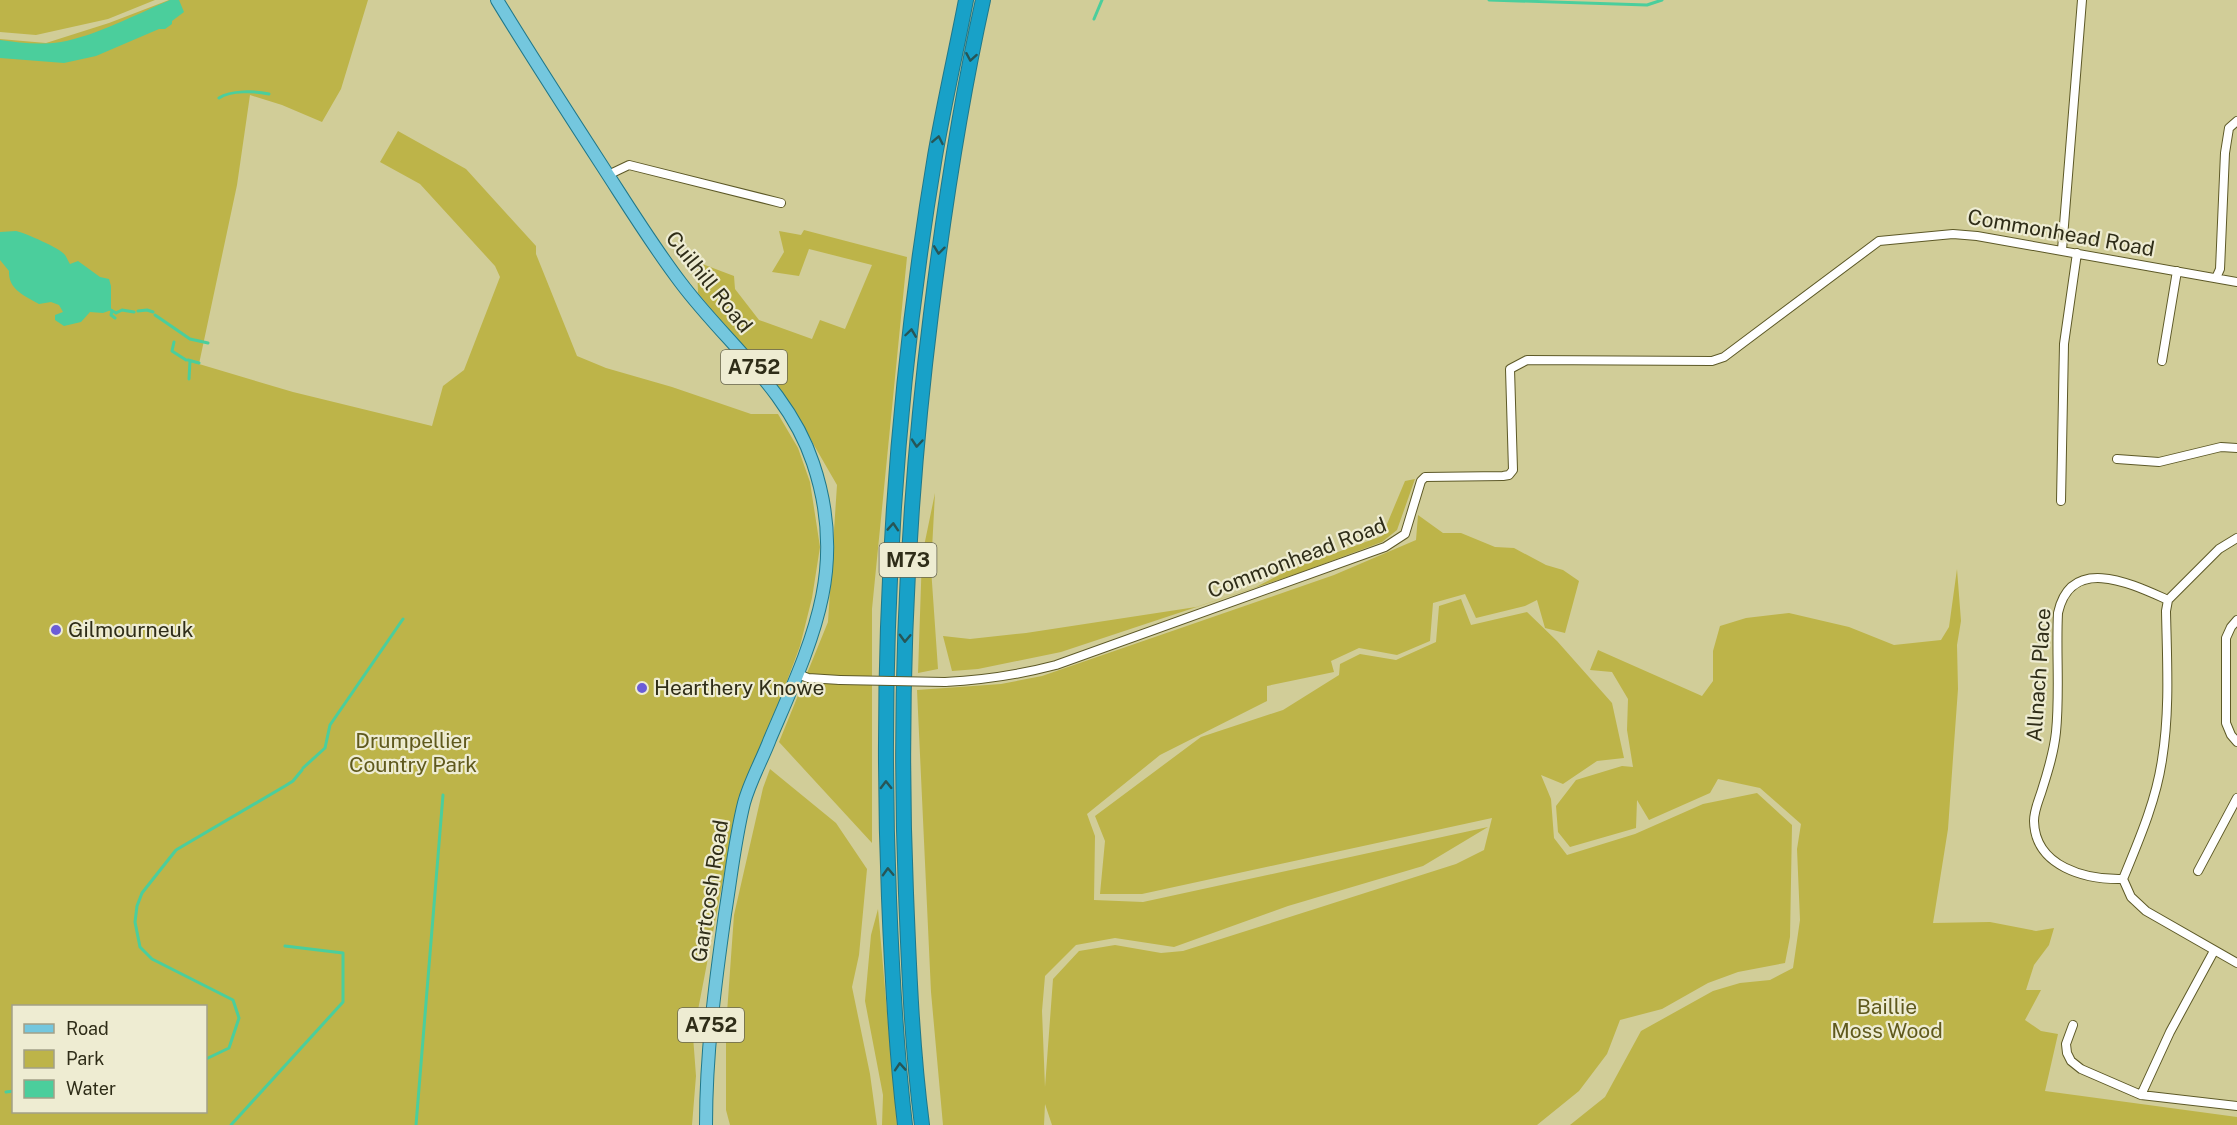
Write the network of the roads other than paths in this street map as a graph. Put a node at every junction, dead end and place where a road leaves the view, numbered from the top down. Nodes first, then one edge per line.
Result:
1 (497, 0) edge
2 (966, 0) edge
3 (983, 0) edge
4 (2082, 0) edge
5 (2237, 121) edge
6 (608, 175) junction
7 (781, 202) dead end
8 (2062, 250) junction
9 (2078, 253) junction
10 (2177, 272) junction
11 (2216, 278) junction
12 (2237, 282) edge
13 (2162, 361) dead end
14 (2237, 448) edge
15 (2117, 459) dead end
16 (2061, 501) dead end
17 (2237, 538) edge
18 (2168, 600) junction
19 (2237, 620) edge
20 (798, 674) junction
21 (2237, 742) edge
22 (2237, 798) edge
23 (2198, 871) dead end
24 (2123, 879) junction
25 (2214, 951) junction
26 (2237, 963) edge
27 (2073, 1025) dead end
28 (2141, 1095) junction
29 (2237, 1106) edge
30 (706, 1125) edge
31 (905, 1125) edge
32 (922, 1125) edge

1 - 6 main road, Cuilhill Road / A752
31 -> 2 highway, M73
3 -> 32 highway, M73
4 - 8 street
5 - 11 street
6 - 7 street
6 - 20 main road, Cuilhill Road / A752
8 - 9 street, Commonhead Road
8 - 20 street, Commonhead Road, bridge
9 - 10 street, Commonhead Road
9 - 16 street
10 - 11 street, Commonhead Road
10 - 13 street
11 - 12 street, Commonhead Road
14 - 15 street
17 - 18 street
18 - 24 street
18 - 24 street, Allnach Place
19 - 21 street
20 - 30 main road, Gartcosh Road / A752
22 - 23 street
24 - 25 street
25 - 26 street
25 - 28 street
27 - 28 street
28 - 29 street

